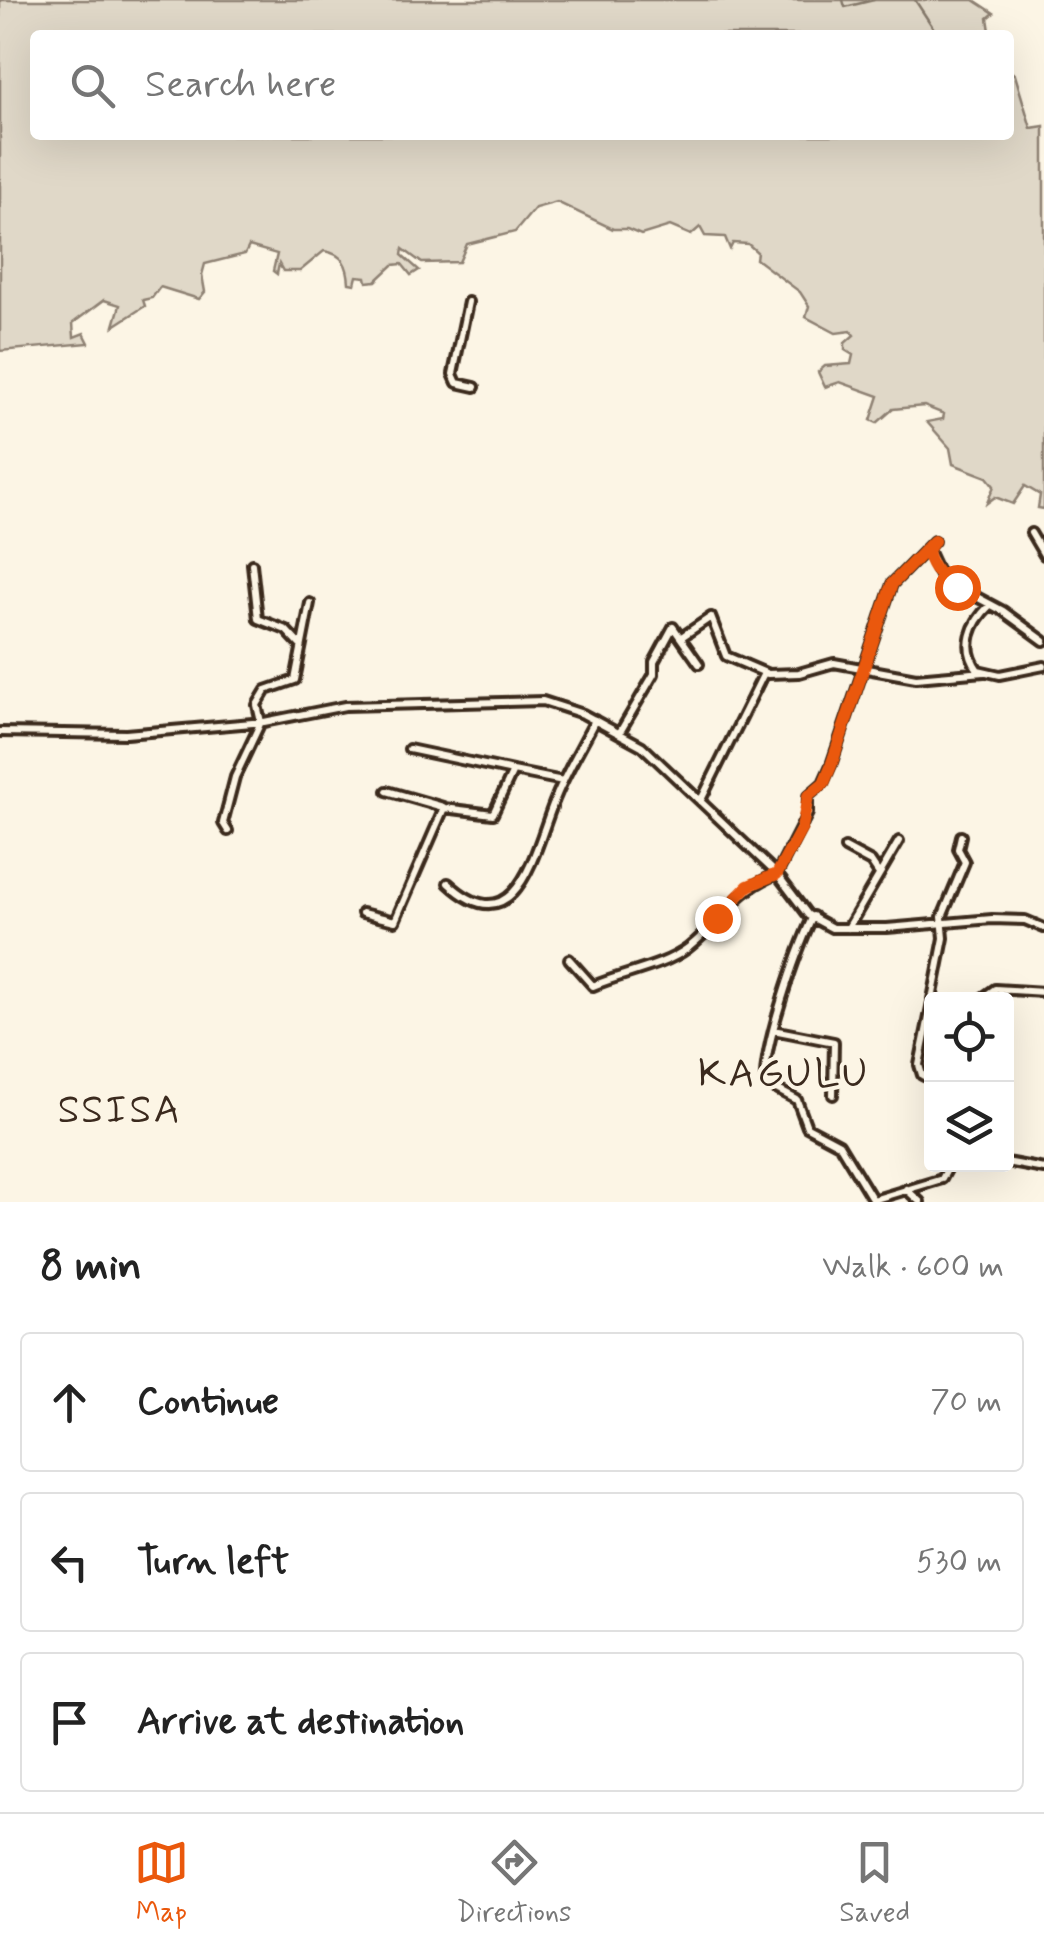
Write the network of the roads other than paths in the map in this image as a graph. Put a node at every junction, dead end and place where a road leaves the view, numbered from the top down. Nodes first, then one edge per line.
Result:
1 (468, 302) dead end
2 (475, 387) dead end
3 (1031, 533) dead end
4 (1044, 555) edge
5 (252, 564) dead end
6 (310, 603) dead end
7 (990, 604) junction
8 (683, 636) junction
9 (1044, 641) edge
10 (301, 646) junction
11 (699, 664) dead end
12 (1044, 666) edge
13 (863, 671) junction
14 (764, 672) junction
15 (984, 672) junction
16 (595, 720) junction
17 (261, 722) junction
18 (0, 732) edge
19 (620, 732) junction
20 (409, 749) dead end
21 (514, 770) junction
22 (563, 781) junction
23 (388, 791) dead end
24 (702, 800) junction
25 (444, 808) junction
26 (228, 831) dead end
27 (961, 836) dead end
28 (899, 840) dead end
29 (845, 848) dead end
30 (777, 874) junction
31 (880, 874) junction
32 (448, 883) dead end
33 (362, 913) dead end
34 (812, 916) junction
35 (944, 923) junction
36 (1044, 928) edge
37 (848, 929) junction
38 (569, 959) dead end
39 (933, 992) edge
40 (990, 992) edge
41 (1044, 992) edge
42 (773, 1030) junction
43 (924, 1044) edge
44 (924, 1076) edge
45 (833, 1095) dead end
46 (1014, 1163) edge
47 (1044, 1169) edge
48 (946, 1172) edge
49 (906, 1189) junction
50 (920, 1202) edge

1 - 2 street
3 - 4 street
5 - 10 street
6 - 10 street
7 - 9 street
7 - 13 street
7 - 15 street
8 - 11 street
8 - 14 street
8 - 19 street
10 - 17 street
12 - 15 street
13 - 14 street
13 - 15 street
13 - 30 street
14 - 24 street
16 - 17 street
16 - 19 street
16 - 22 street
17 - 18 street
17 - 26 street
19 - 24 street
20 - 21 street
21 - 22 street
21 - 25 street
22 - 32 street
23 - 25 street
24 - 30 street
25 - 33 street
27 - 35 street
28 - 31 street
29 - 31 street
30 - 34 street
30 - 38 street
31 - 37 street
34 - 37 street
34 - 42 street
35 - 36 street
35 - 37 street
35 - 39 street
40 - 41 street
42 - 45 street
42 - 49 street
43 - 44 street
46 - 47 street
48 - 49 street
49 - 50 street

